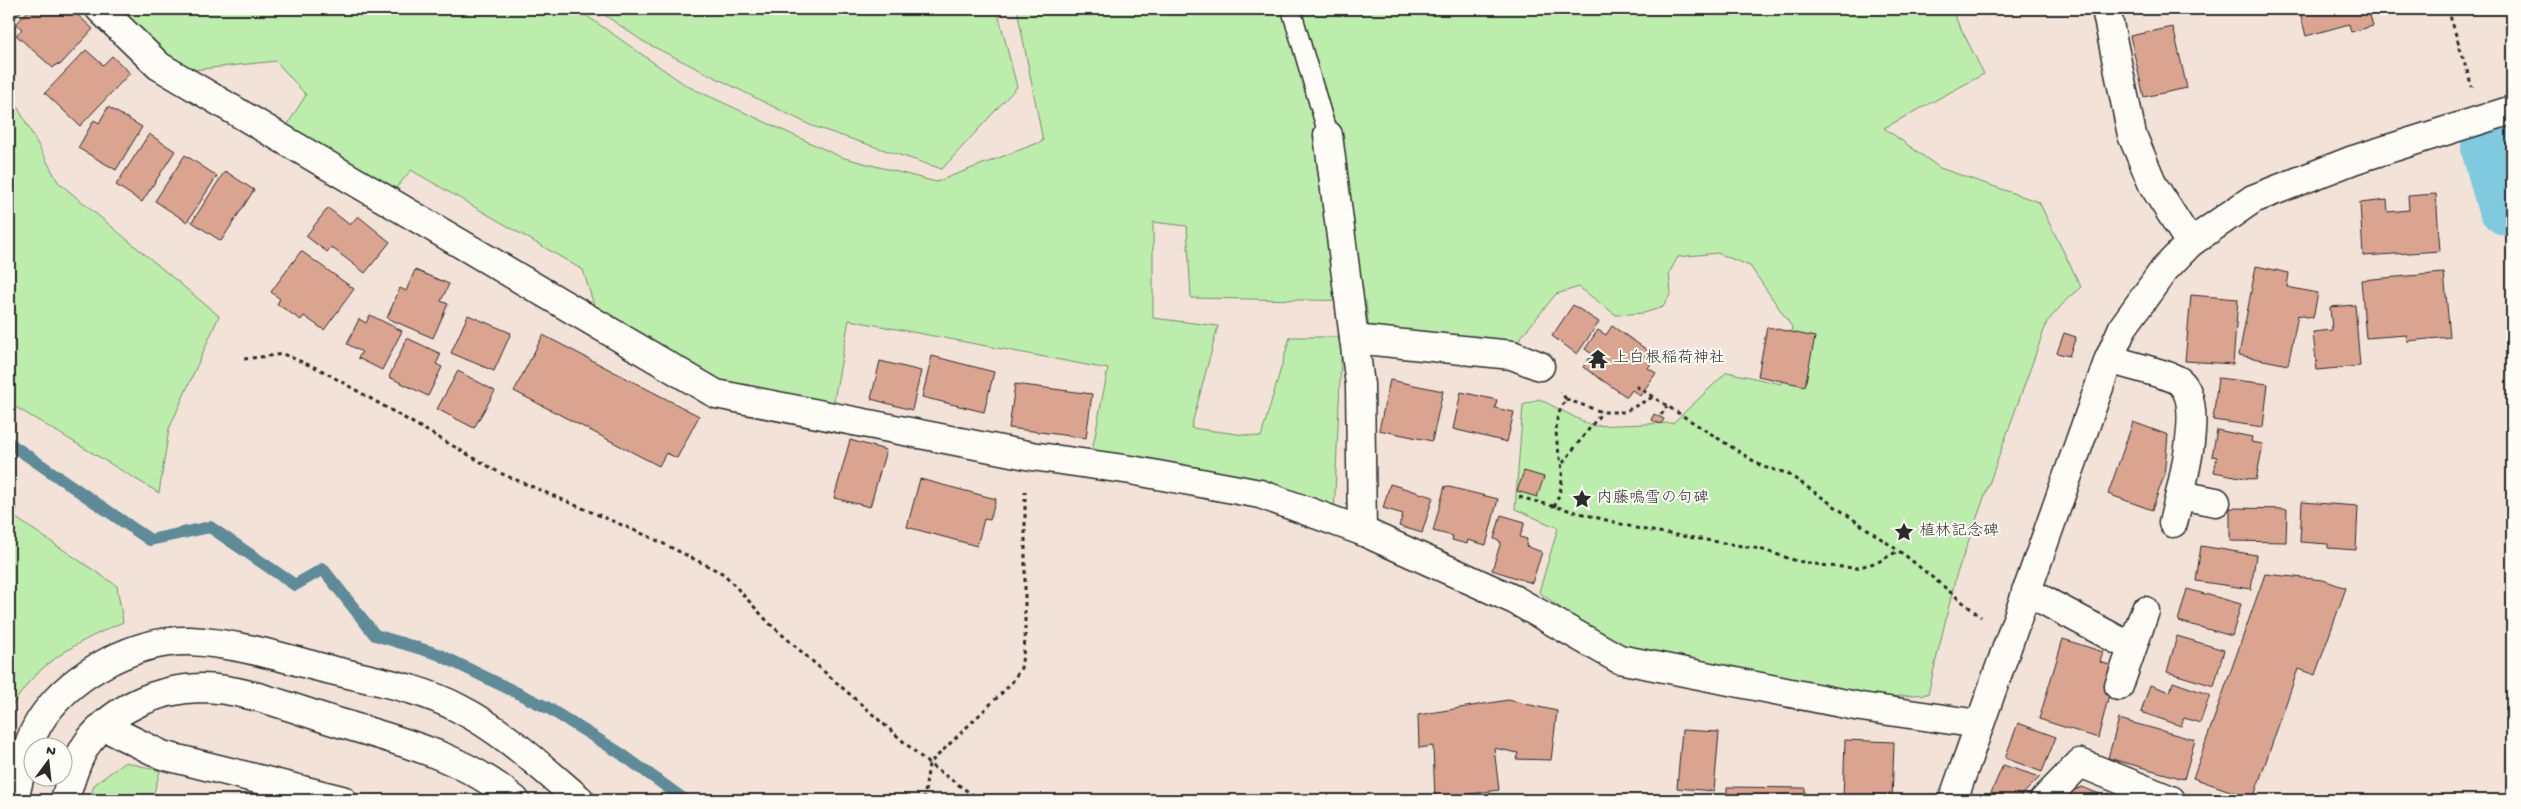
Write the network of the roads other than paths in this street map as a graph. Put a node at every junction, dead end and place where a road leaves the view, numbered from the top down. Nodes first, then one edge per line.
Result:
1 (100, 9) edge
2 (1292, 9) edge
3 (2106, 9) edge
4 (2512, 110) edge
5 (1328, 135) joint
6 (2190, 243) junction
7 (1354, 339) junction
8 (2109, 359) junction
9 (1540, 366) road end
10 (2180, 495) junction
11 (2216, 502) dead end
12 (2173, 523) dead end
13 (1362, 532) junction
14 (2026, 591) junction
15 (2145, 610) dead end
16 (2131, 647) junction
17 (2120, 686) dead end
18 (1979, 724) junction
19 (103, 726) junction
20 (14, 800) edge
21 (65, 800) edge
22 (342, 800) edge
23 (514, 800) edge
24 (580, 800) edge
25 (1953, 800) edge
26 (2044, 800) edge
27 (2171, 800) edge

1 - 13 street
2 - 5 lane
3 - 6 street
4 - 6 street
5 - 7 street
6 - 8 street
7 - 9 street
7 - 13 street
8 - 10 street
8 - 14 street
10 - 11 street
10 - 12 street
13 - 18 street
14 - 16 street
14 - 18 street
15 - 16 street
16 - 17 street
18 - 25 street
19 - 21 street
19 - 22 street
19 - 23 street
20 - 24 street
26 - 27 street

